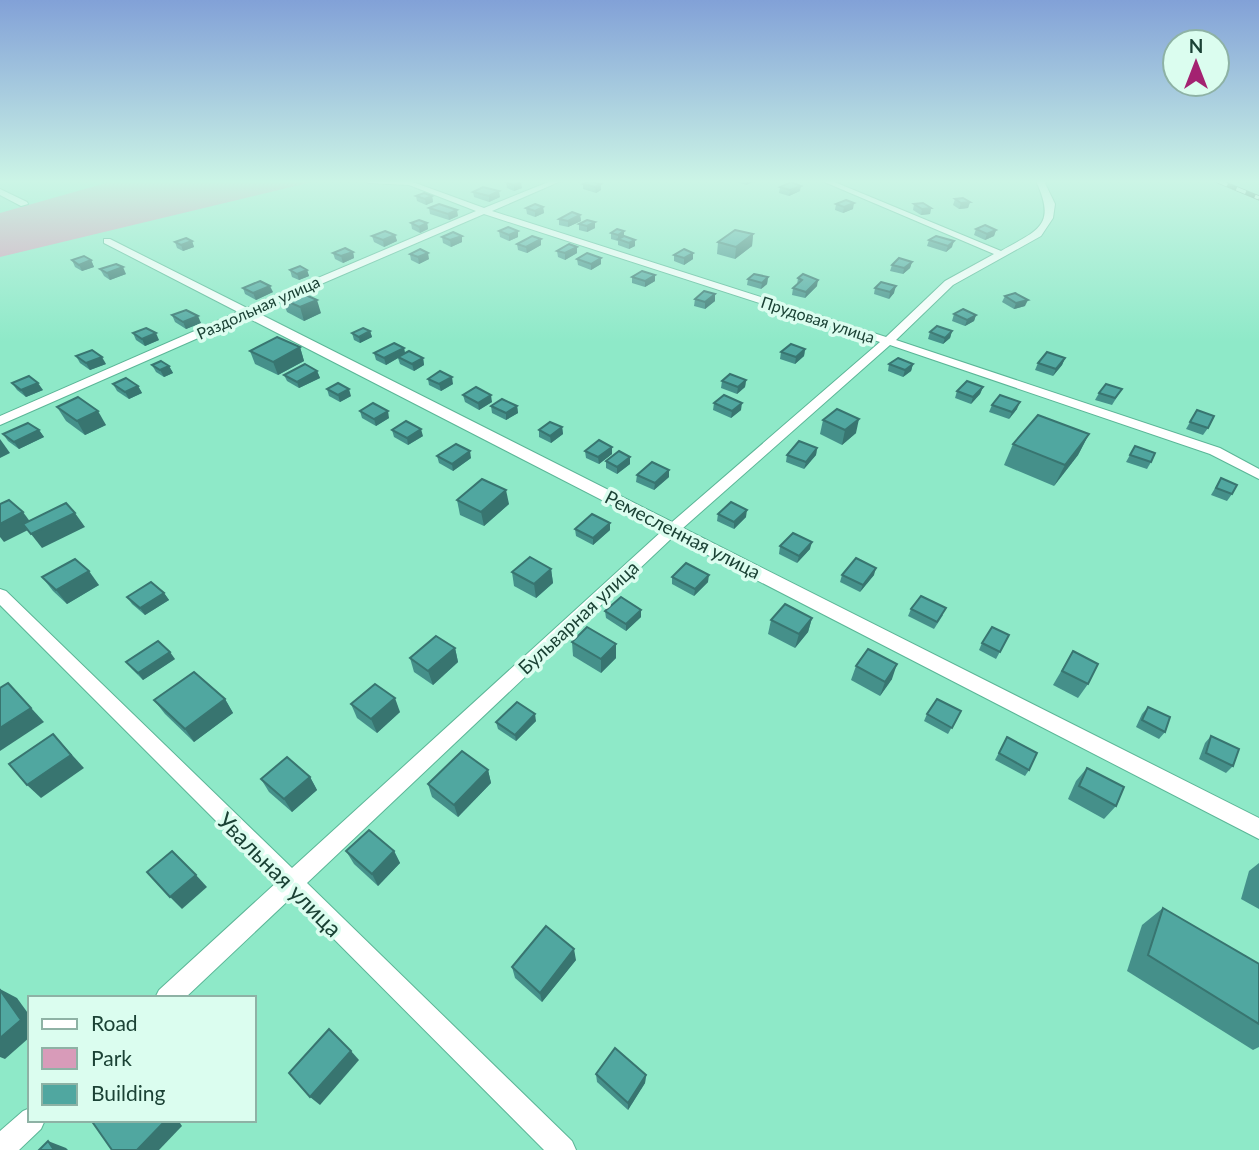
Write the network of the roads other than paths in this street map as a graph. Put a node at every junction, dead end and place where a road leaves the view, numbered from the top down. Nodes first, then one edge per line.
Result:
1 (429, 235) edge
2 (558, 235) edge
3 (955, 235) edge
4 (1037, 235) edge
5 (107, 241) dead end
6 (1001, 254) junction
7 (246, 313) junction
8 (888, 341) junction
9 (0, 421) edge
10 (1259, 475) edge
11 (673, 528) junction
12 (0, 595) edge
13 (1259, 829) edge
14 (291, 885) junction
15 (169, 996) edge
16 (30, 1122) edge
17 (0, 1149) edge
18 (563, 1150) edge

1 - 7 street, Раздольная улица
2 - 8 street, Прудовая улица
3 - 6 street
4 - 6 street, Бульварная улица
5 - 7 street, Ремесленная улица
6 - 8 street, Бульварная улица
7 - 9 street, Раздольная улица
7 - 11 street, Ремесленная улица
8 - 10 street, Прудовая улица
8 - 11 street, Бульварная улица
11 - 13 street, Ремесленная улица
11 - 14 street, Бульварная улица
12 - 14 street, Увальная улица
14 - 15 street, Бульварная улица
14 - 18 street, Увальная улица
16 - 17 street

